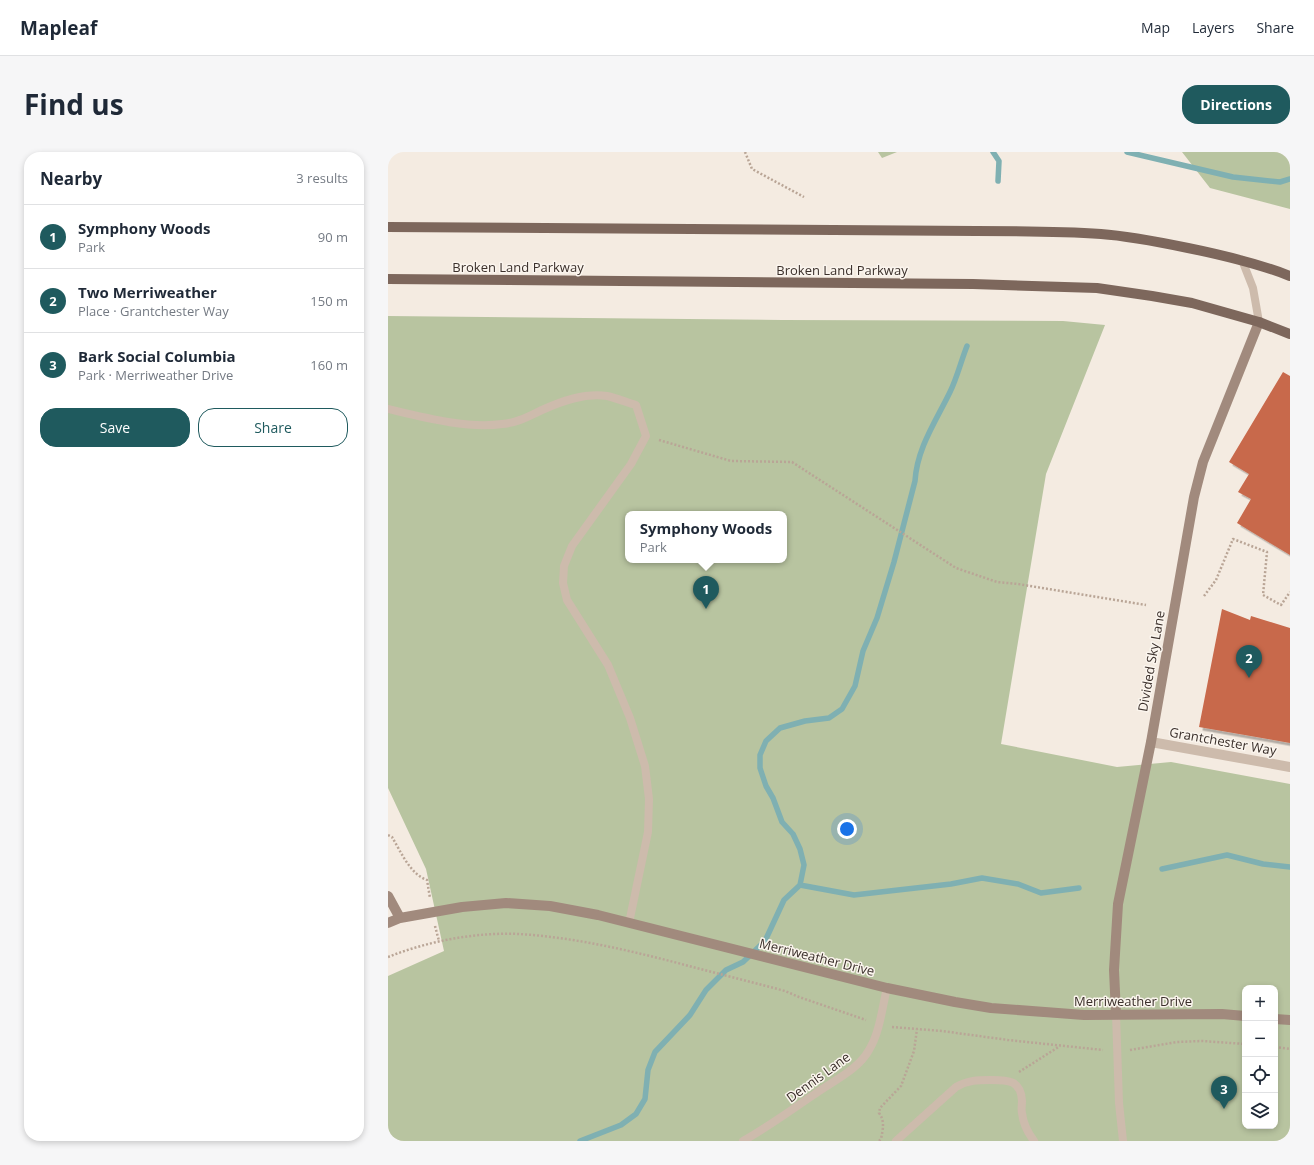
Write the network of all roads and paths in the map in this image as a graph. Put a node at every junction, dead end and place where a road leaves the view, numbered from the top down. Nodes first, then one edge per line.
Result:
1 (745, 152) edge
2 (804, 197) dead end
3 (388, 227) edge
4 (1242, 260) junction
5 (1290, 276) edge
6 (388, 279) edge
7 (1259, 322) junction
8 (1290, 334) edge
9 (388, 409) edge
10 (646, 436) junction
11 (1290, 592) edge
12 (1204, 596) dead end
13 (1146, 605) dead end
14 (1151, 742) junction
15 (1290, 767) edge
16 (388, 835) edge
17 (427, 880) dead end
18 (388, 896) edge
19 (400, 918) junction
20 (388, 923) edge
21 (629, 923) junction
22 (388, 957) edge
23 (887, 988) junction
24 (1116, 1014) junction
25 (1242, 1016) edge
26 (859, 1018) dead end
27 (1278, 1019) edge
28 (1290, 1020) edge
29 (896, 1028) dead end
30 (917, 1029) junction
31 (1242, 1044) edge
32 (1061, 1046) junction
33 (1278, 1047) edge
34 (1290, 1049) edge
35 (1132, 1050) dead end
36 (1109, 1051) dead end
37 (1011, 1081) junction
38 (743, 1141) edge
39 (878, 1141) edge
40 (896, 1141) edge
41 (1034, 1141) edge
42 (1123, 1141) edge

1 - 2 path
3 - 4 main road
4 - 5 main road
4 - 7 lane
6 - 7 main road, Broken Land Parkway
7 - 8 main road, Broken Land Parkway
7 - 14 street, Divided Sky Lane
9 - 10 lane
10 - 13 path
10 - 21 lane
11 - 12 path
14 - 15 street, Grantchester Way
14 - 24 street, Divided Sky Lane
16 - 17 path
18 - 19 street
19 - 20 street, Merriweather Drive
19 - 21 street, Merriweather Drive
21 - 23 street, Merriweather Drive
22 - 26 path
23 - 24 street, Merriweather Drive
23 - 38 lane, Dennis Lane
24 - 25 street, Merriweather Drive
24 - 42 lane
27 - 28 street
29 - 30 path
30 - 32 path
30 - 39 path
31 - 35 path
32 - 36 path
32 - 37 path
33 - 34 path
37 - 40 lane
37 - 41 lane

